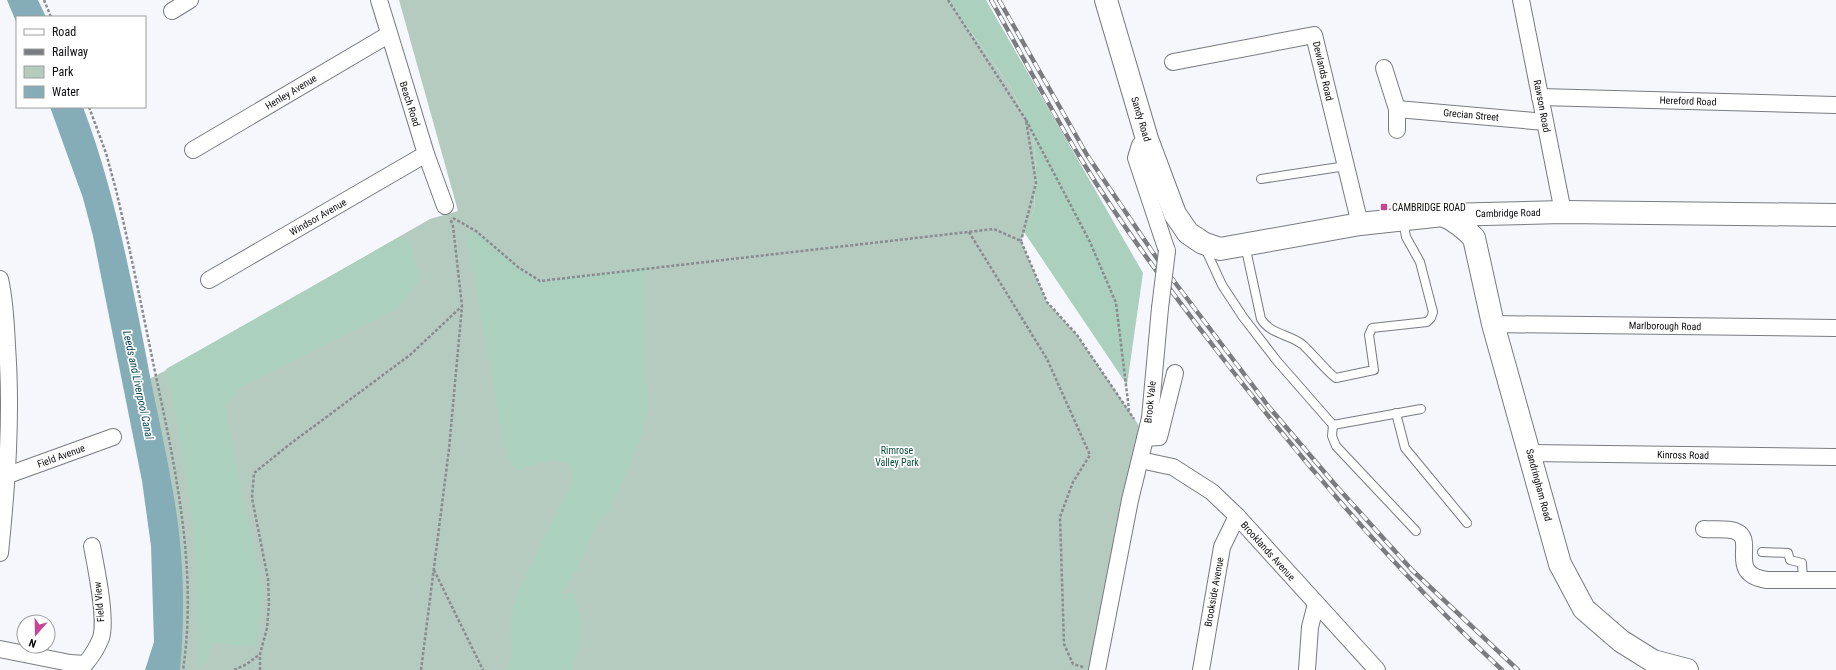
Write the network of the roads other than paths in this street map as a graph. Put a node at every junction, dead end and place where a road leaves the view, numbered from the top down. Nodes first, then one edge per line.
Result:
1 (190, 0) edge
2 (378, 0) edge
3 (1106, 0) edge
4 (1522, 0) edge
5 (172, 11) dead end
6 (388, 34) junction
7 (1173, 62) dead end
8 (1384, 68) dead end
9 (1540, 97) junction
10 (1836, 105) edge
11 (1397, 109) junction
12 (1545, 122) junction
13 (1397, 130) dead end
14 (1147, 139) junction
15 (193, 150) dead end
16 (426, 154) junction
17 (1346, 166) junction
18 (1261, 179) dead end
19 (445, 206) dead end
20 (1563, 212) junction
21 (1492, 213) junction
22 (1443, 215) junction
23 (1836, 215) edge
24 (1403, 219) junction
25 (1360, 224) junction
26 (1195, 238) junction
27 (1474, 238) junction
28 (1245, 245) junction
29 (0, 279) edge
30 (209, 280) dead end
31 (1493, 324) junction
32 (1836, 328) edge
33 (1175, 373) dead end
34 (5, 382) edge
35 (1422, 409) dead end
36 (1396, 413) junction
37 (1333, 425) junction
38 (113, 437) dead end
39 (1145, 438) junction
40 (1530, 453) junction
41 (1836, 457) edge
42 (1140, 460) junction
43 (8, 475) junction
44 (1237, 516) junction
45 (1467, 523) dead end
46 (1704, 529) dead end
47 (1416, 531) dead end
48 (92, 546) dead end
49 (1762, 552) dead end
50 (0, 553) edge
51 (1803, 580) junction
52 (1836, 580) edge
53 (1316, 604) junction
54 (0, 649) edge
55 (1092, 669) edge
56 (1201, 670) edge
57 (1307, 670) edge
58 (1377, 670) edge
59 (1687, 670) edge

1 - 5 street
2 - 6 street, Beach Road
3 - 14 main road, Sandy Road
4 - 9 street, Rawson Road
6 - 15 street, Henley Avenue
6 - 16 street, Beach Road
7 - 17 street, Dewlands Road
8 - 11 street
9 - 10 street, Hereford Road
9 - 12 street, Rawson Road
11 - 12 street, Grecian Street
11 - 13 street
12 - 20 street, Rawson Road
14 - 26 main road, Sandy Road
14 - 39 street, Brook Vale, bridge
16 - 19 street, Beach Road
16 - 30 street, Windsor Avenue
17 - 18 lane
17 - 25 street, Dewlands Road
20 - 21 main road, Cambridge Road
20 - 23 main road, Cambridge Road
21 - 22 main road, Cambridge Road
21 - 27 main road
22 - 24 main road, Cambridge Road
22 - 27 main road
24 - 25 main road, Cambridge Road
24 - 28 lane
25 - 28 main road, Cambridge Road
26 - 28 main road, Cambridge Road
26 - 37 lane
27 - 31 main road, Sandringham Road
29 - 34 street
31 - 32 street, Marlborough Road
31 - 40 main road, Sandringham Road
33 - 39 street
34 - 43 street
35 - 36 lane
36 - 37 lane
36 - 45 lane
37 - 47 lane
38 - 43 street, Field Avenue
39 - 42 street, Brook Vale
40 - 41 street, Kinross Road
40 - 59 main road, Sandringham Road
42 - 44 street, Brooklands Avenue
42 - 55 street, Brook Vale
43 - 50 street
44 - 53 street, Brooklands Avenue
44 - 56 street, Brookside Avenue
46 - 51 street
48 - 54 street, Field View
49 - 51 lane
51 - 52 street
53 - 57 street
53 - 58 street, Brooklands Avenue

